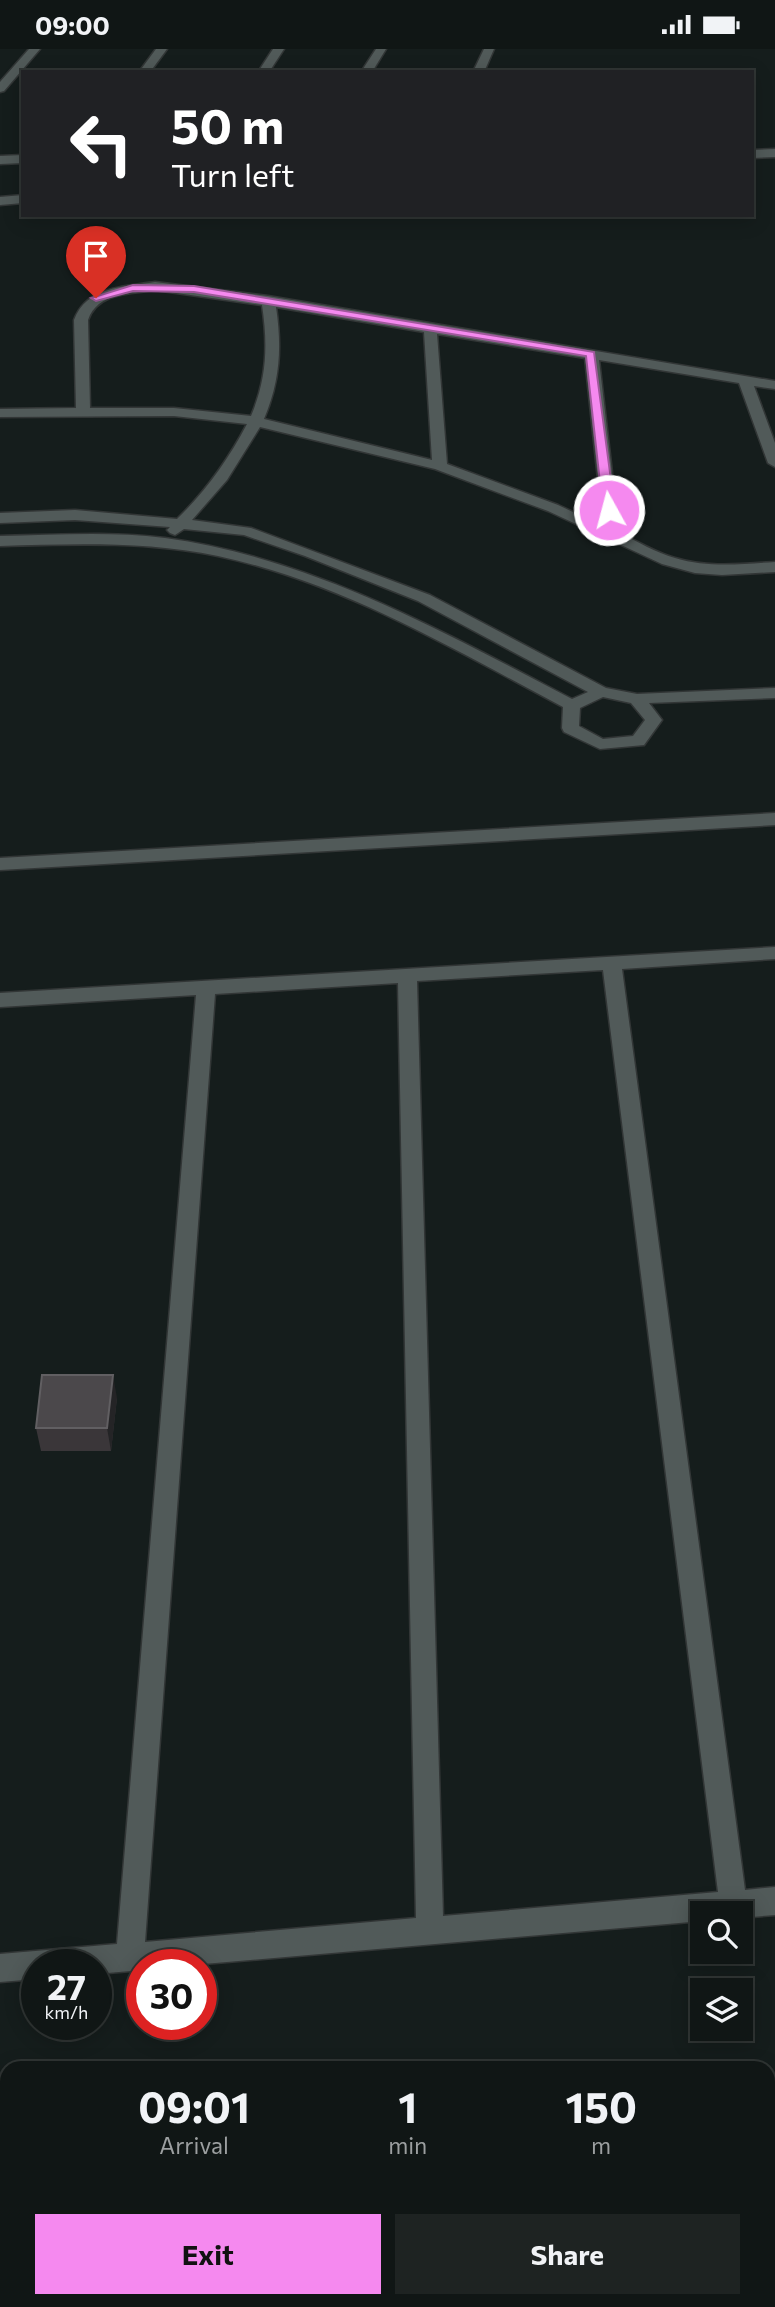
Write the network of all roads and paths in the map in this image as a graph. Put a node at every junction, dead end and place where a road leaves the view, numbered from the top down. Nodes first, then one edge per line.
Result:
1 (36, 49) edge
2 (162, 49) edge
3 (279, 49) edge
4 (380, 49) edge
5 (489, 49) edge
6 (146, 70) edge
7 (263, 70) edge
8 (367, 70) edge
9 (479, 70) edge
10 (0, 89) edge
11 (775, 153) edge
12 (754, 154) edge
13 (21, 159) edge
14 (0, 160) edge
15 (21, 199) edge
16 (0, 201) edge
17 (268, 300) junction
18 (430, 327) junction
19 (591, 354) junction
20 (746, 380) junction
21 (775, 385) edge
22 (83, 411) junction
23 (0, 413) edge
24 (255, 421) junction
25 (775, 463) edge
26 (440, 466) junction
27 (0, 518) edge
28 (181, 522) junction
29 (612, 536) junction
30 (0, 541) edge
31 (165, 543) junction
32 (775, 567) edge
33 (601, 692) junction
34 (775, 693) edge
35 (637, 699) junction
36 (572, 705) junction
37 (775, 819) edge
38 (0, 864) edge
39 (775, 953) edge
40 (612, 963) junction
41 (407, 975) junction
42 (206, 987) junction
43 (0, 1000) edge
44 (732, 1901) edge
45 (775, 1901) edge
46 (753, 1903) edge
47 (690, 1909) edge
48 (430, 1931) junction
49 (131, 1949) edge
50 (217, 1949) edge
51 (126, 1957) edge
52 (0, 1968) edge

1 - 10 street
2 - 6 street
3 - 7 street
4 - 8 street
5 - 9 street
11 - 12 street
13 - 14 street
15 - 16 street
17 - 18 street
17 - 22 street
17 - 24 street
18 - 19 street
18 - 26 street
19 - 20 street
19 - 29 street
20 - 21 street
20 - 25 street
22 - 23 street
22 - 24 street
24 - 26 street
24 - 28 street
26 - 29 street
27 - 28 street
28 - 31 street
28 - 33 street
29 - 32 street
30 - 31 street
31 - 36 street
33 - 35 street
33 - 36 street
34 - 35 street
35 - 36 street
37 - 38 street
39 - 40 street
40 - 41 street
40 - 44 street
41 - 42 street
41 - 48 street
42 - 43 street
42 - 49 street
45 - 46 street
47 - 48 street
48 - 50 street
51 - 52 street

